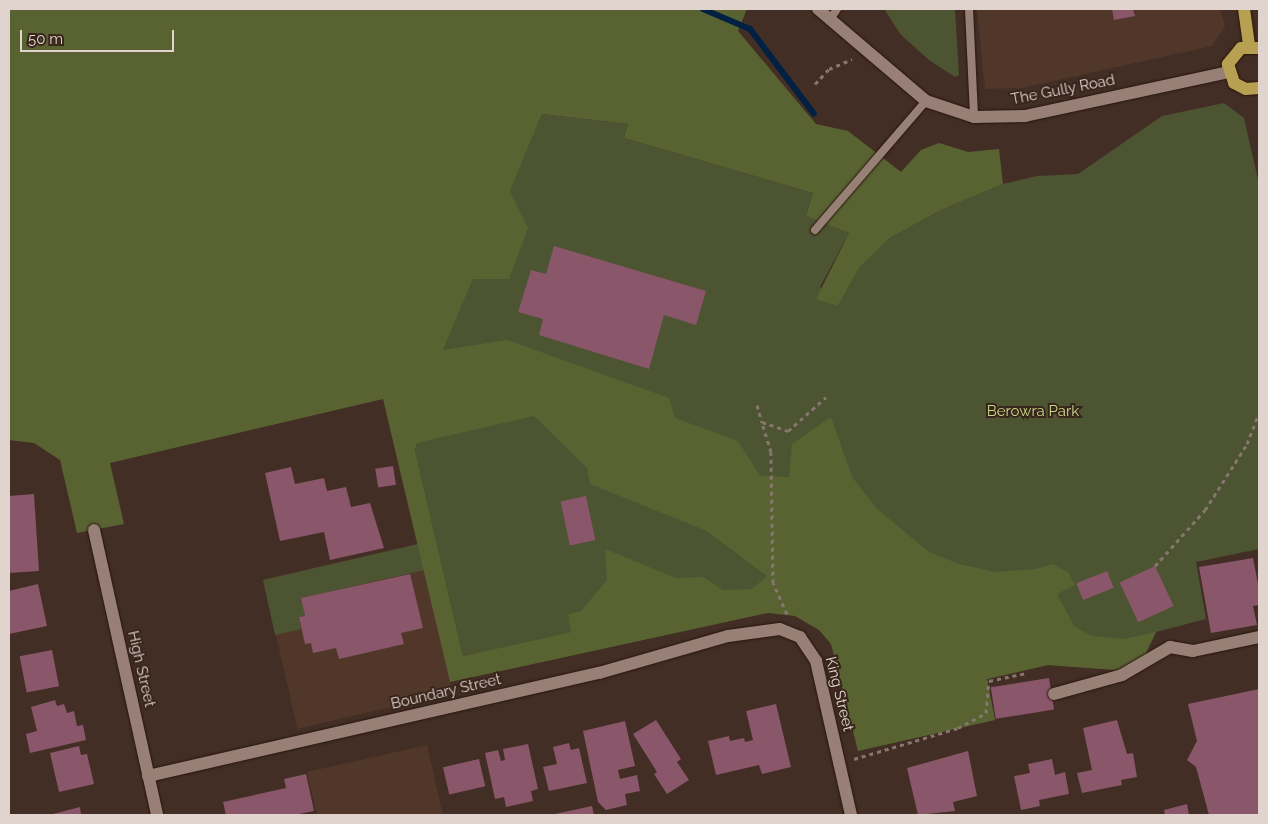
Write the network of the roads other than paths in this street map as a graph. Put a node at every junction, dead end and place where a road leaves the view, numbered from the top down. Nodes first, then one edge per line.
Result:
1 (818, 9) edge
2 (969, 9) edge
3 (1244, 9) edge
4 (834, 14) edge
5 (1254, 47) edge
6 (1228, 72) junction
7 (1259, 89) edge
8 (926, 101) junction
9 (974, 117) junction
10 (815, 230) dead end
11 (94, 530) dead end
12 (748, 632) joint
13 (1259, 637) edge
14 (1054, 694) dead end
15 (148, 776) junction
16 (157, 815) edge
17 (851, 815) edge

1 - 4 street, The Gully Road
2 - 9 lane
3 - 5 main road
4 - 8 street, The Gully Road
5 - 6 main road
6 - 7 main road
6 - 9 street, The Gully Road
8 - 9 street, The Gully Road
8 - 10 lane
11 - 15 street, High Street
12 - 15 street, Boundary Street
12 - 17 street, King Street
13 - 14 street
15 - 16 street, High Street

